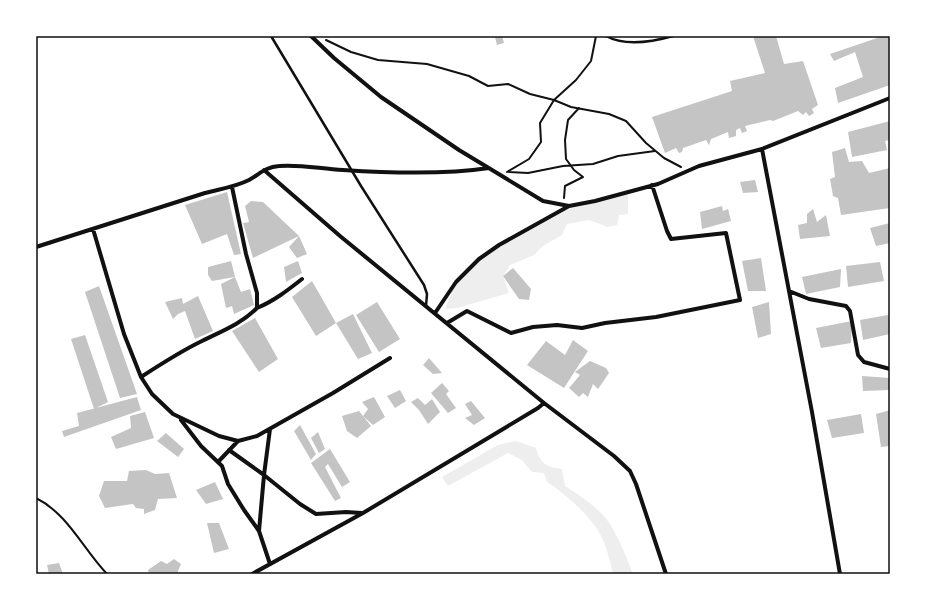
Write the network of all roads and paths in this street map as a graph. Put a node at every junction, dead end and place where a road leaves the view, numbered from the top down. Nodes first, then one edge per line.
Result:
1 (271, 36) edge
2 (311, 36) edge
3 (596, 36) edge
4 (606, 36) edge
5 (673, 36) edge
6 (323, 38) dead end
7 (890, 98) edge
8 (554, 100) junction
9 (579, 108) junction
10 (762, 149) junction
11 (656, 151) junction
12 (571, 165) junction
13 (489, 168) junction
14 (264, 170) junction
15 (352, 170) junction
16 (689, 170) junction
17 (652, 185) junction
18 (232, 187) junction
19 (564, 205) junction
20 (569, 206) junction
21 (93, 228) junction
22 (36, 247) edge
23 (302, 279) dead end
24 (789, 290) junction
25 (426, 306) junction
26 (257, 308) junction
27 (435, 313) junction
28 (447, 323) junction
29 (390, 358) dead end
30 (890, 369) edge
31 (141, 377) junction
32 (544, 402) junction
33 (179, 418) junction
34 (270, 430) junction
35 (238, 441) junction
36 (229, 450) junction
37 (218, 462) junction
38 (264, 475) junction
39 (36, 498) edge
40 (363, 513) junction
41 (259, 531) junction
42 (270, 564) junction
43 (107, 574) edge
44 (252, 574) edge
45 (666, 574) edge
46 (840, 574) edge

1 - 15 lane
2 - 13 street
3 - 8 path
4 - 5 lane
6 - 8 path
7 - 10 street
8 - 9 path
8 - 12 path
9 - 11 path
9 - 12 path
10 - 16 street
10 - 24 street
11 - 12 path
11 - 16 path
12 - 19 path
13 - 15 street
13 - 19 street
14 - 15 street
14 - 18 street
14 - 25 street
15 - 25 lane
16 - 17 street
17 - 20 street
17 - 28 street
18 - 21 street
18 - 26 street
19 - 20 street
20 - 27 street
21 - 22 street
21 - 31 street
23 - 26 street
24 - 30 street
24 - 46 street
25 - 27 street
26 - 31 street
27 - 28 street
28 - 32 street
29 - 34 street
31 - 33 street
32 - 40 street
32 - 45 street
33 - 35 street
33 - 37 street
34 - 35 street
34 - 38 street
35 - 36 street
36 - 37 street
36 - 38 street
37 - 41 street
38 - 40 street
38 - 41 street
39 - 43 path
40 - 42 street
41 - 42 street
42 - 44 street

